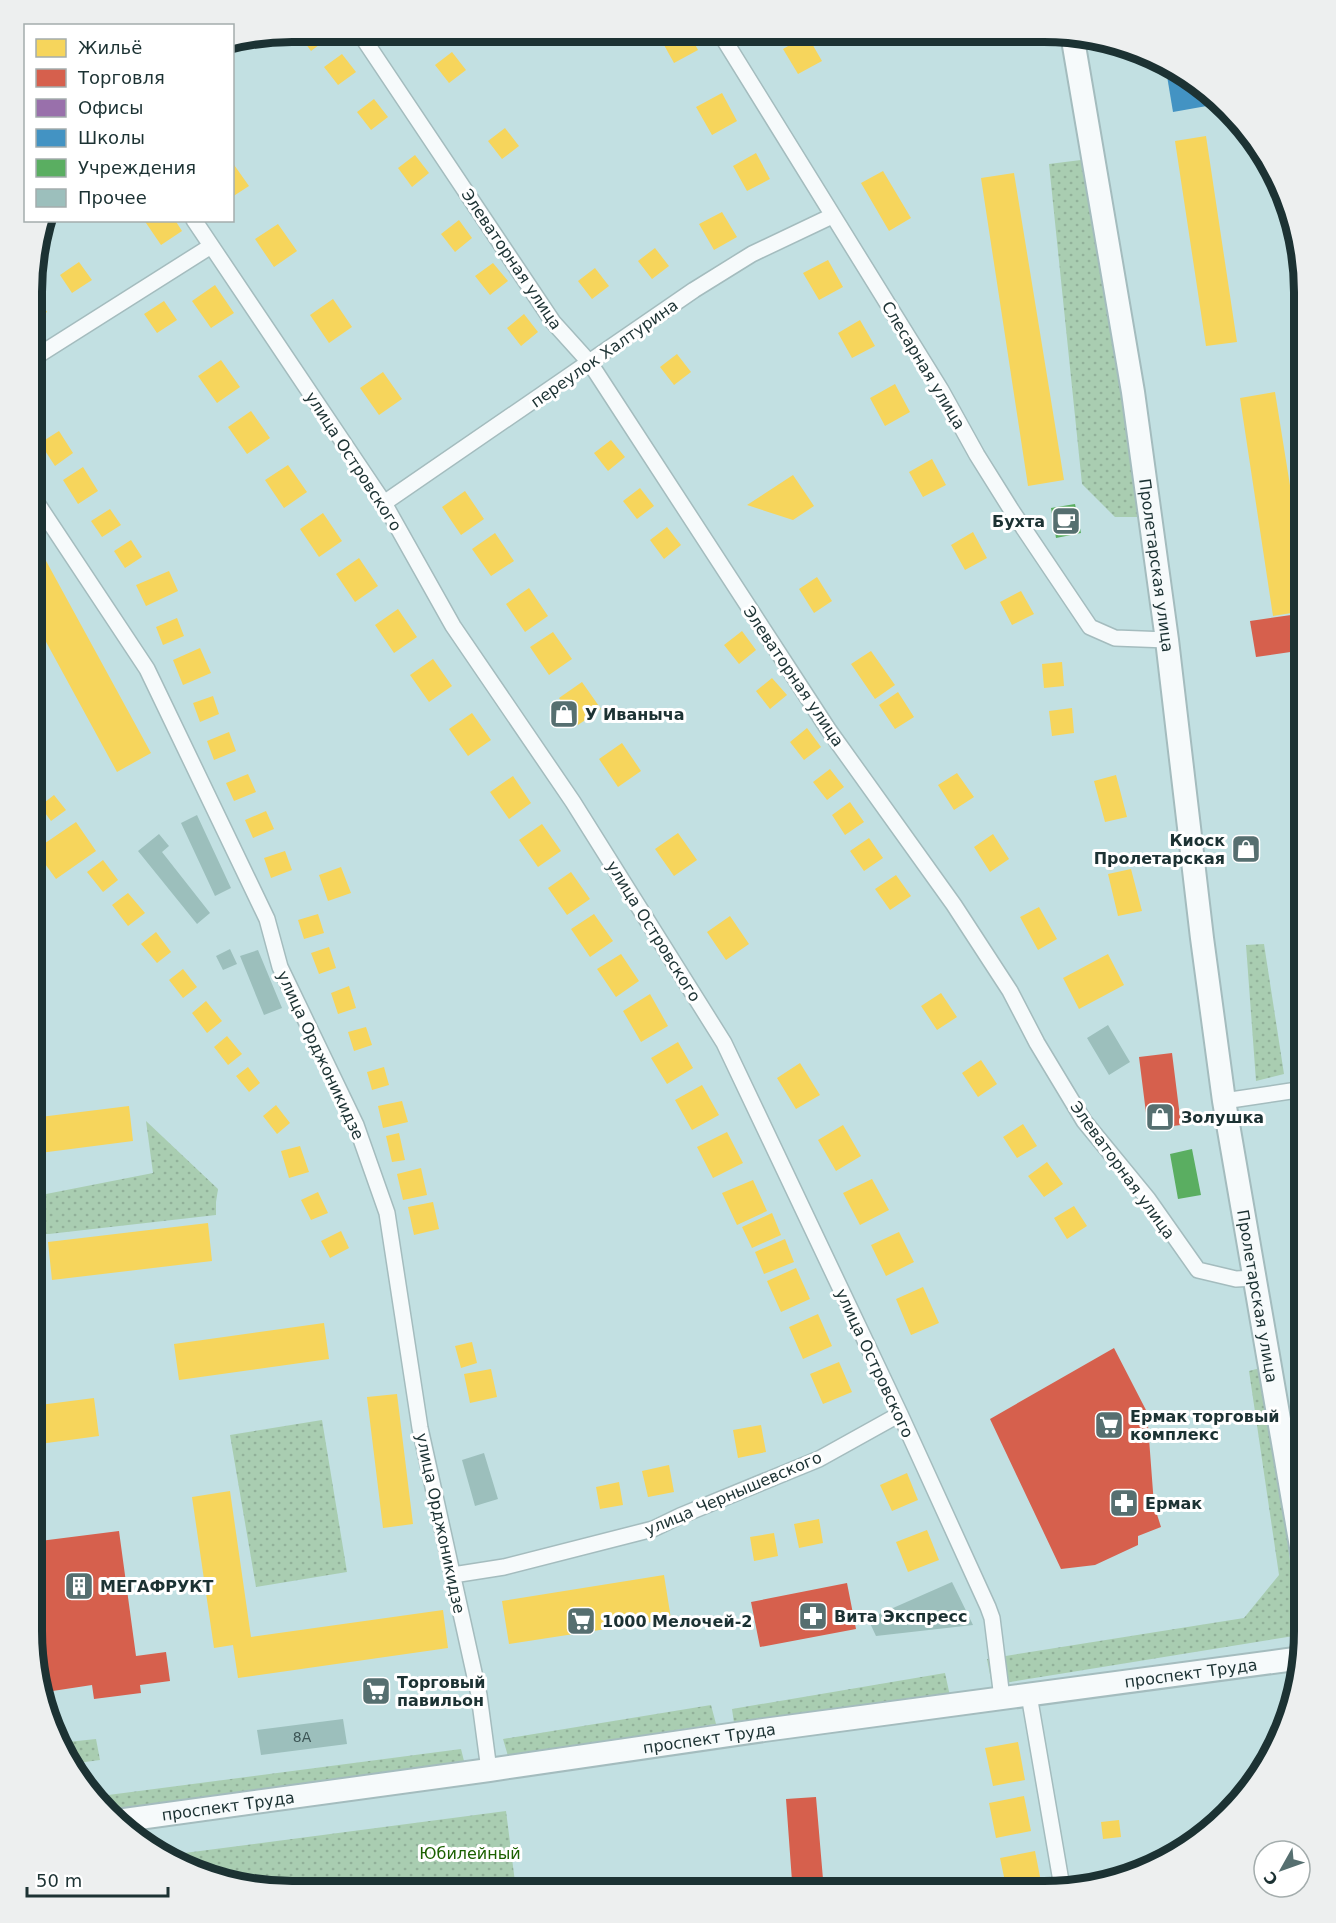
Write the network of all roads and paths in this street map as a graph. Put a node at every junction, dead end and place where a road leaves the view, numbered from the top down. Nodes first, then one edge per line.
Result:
1 (366, 42) edge
2 (726, 42) edge
3 (1074, 44) edge
4 (832, 216) junction
5 (195, 222) edge
6 (211, 246) junction
7 (42, 353) edge
8 (590, 363) junction
9 (384, 503) junction
10 (42, 511) edge
11 (1167, 640) junction
12 (1294, 1090) edge
13 (1224, 1101) junction
14 (1255, 1278) junction
15 (900, 1414) junction
16 (1294, 1468) edge
17 (453, 1575) junction
18 (1292, 1659) edge
19 (1029, 1695) junction
20 (1002, 1698) junction
21 (489, 1770) junction
22 (128, 1820) edge
23 (1061, 1880) edge

1 - 8 street, Элеваторная улица
2 - 4 street, Слесарная улица
3 - 11 main road, Пролетарская улица
4 - 8 street, переулок Халтурина
4 - 11 street, Слесарная улица
5 - 6 street, улица Островского
6 - 7 street
6 - 9 street, улица Островского
8 - 9 street, переулок Халтурина
8 - 14 street, Элеваторная улица
9 - 15 street, улица Островского
10 - 17 street, улица Орджоникидзе
11 - 13 main road, Пролетарская улица
12 - 13 street
13 - 14 main road, Пролетарская улица
14 - 16 main road, Пролетарская улица
15 - 17 street, улица Чернышевского
15 - 20 street, улица Островского
17 - 21 street, улица Орджоникидзе
18 - 19 main road, проспект Труда
19 - 20 main road, проспект Труда
19 - 23 street
20 - 21 main road, проспект Труда
21 - 22 main road, проспект Труда

